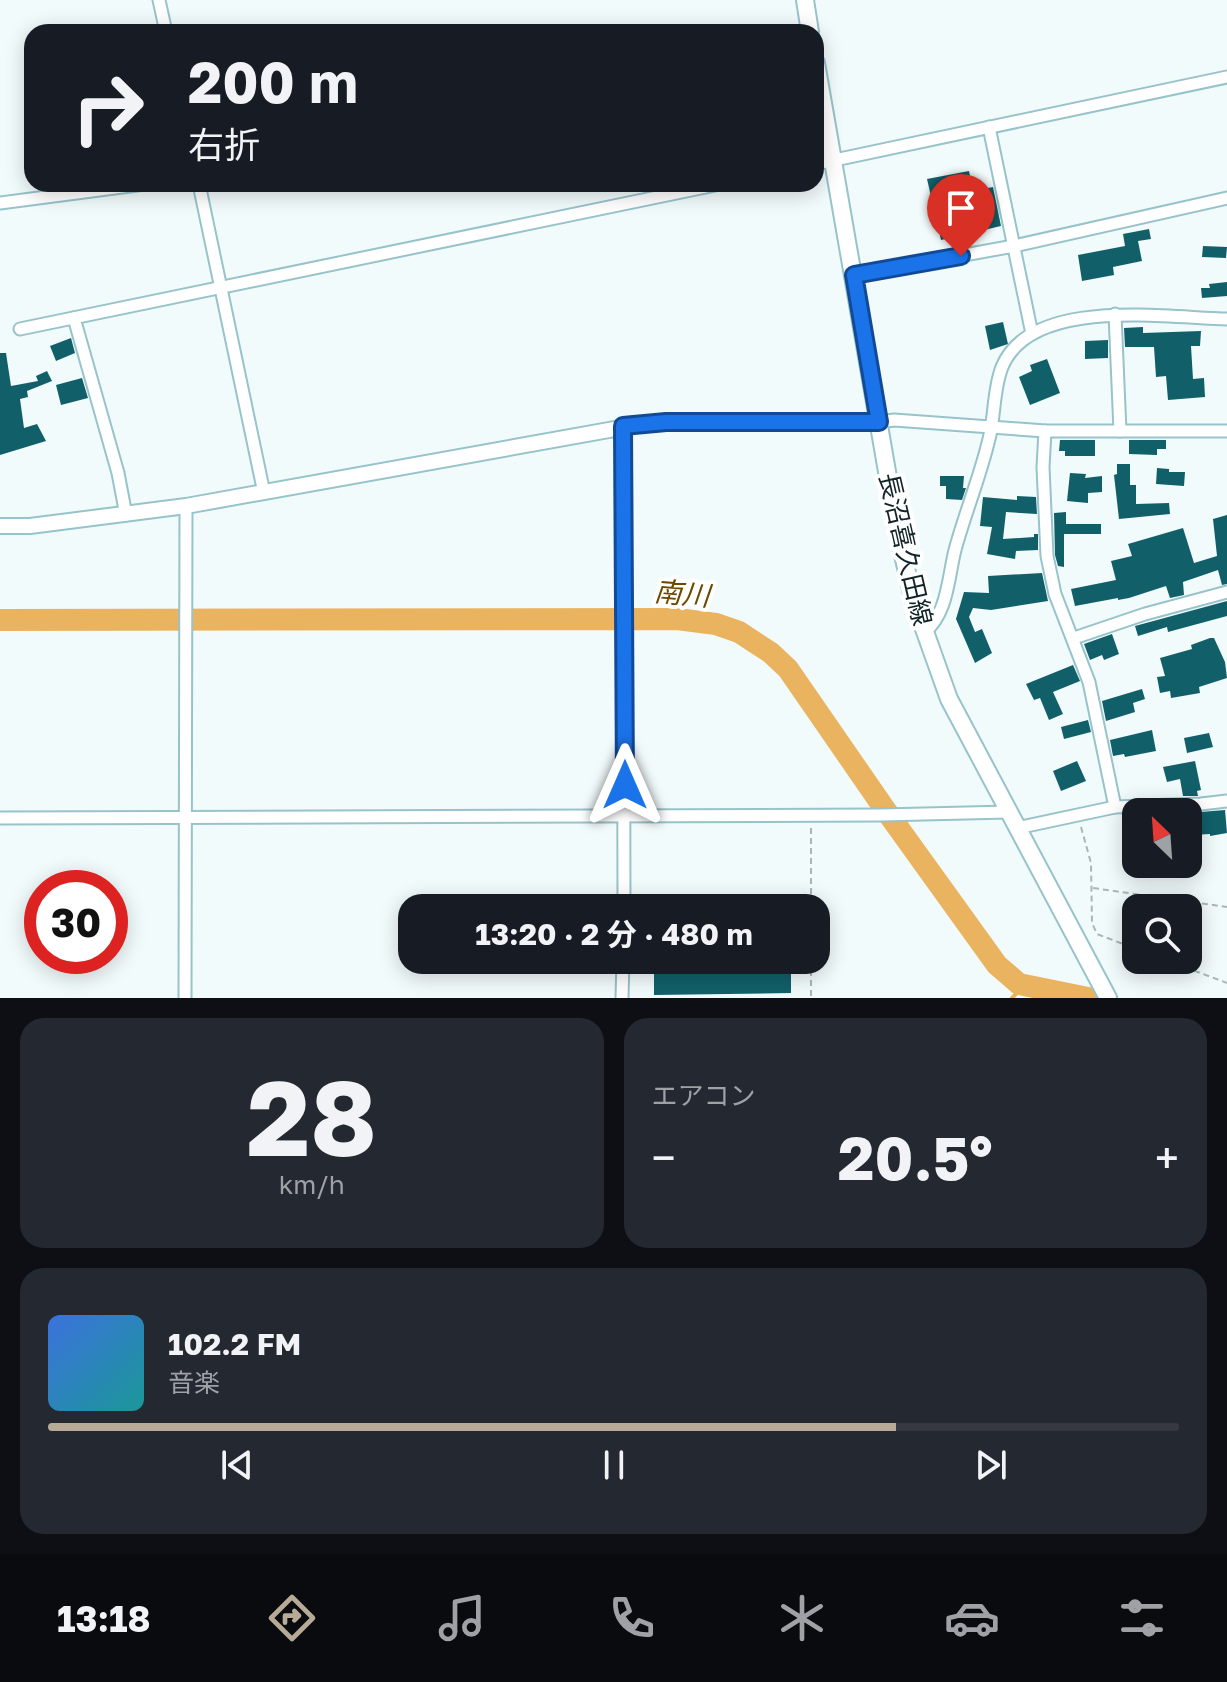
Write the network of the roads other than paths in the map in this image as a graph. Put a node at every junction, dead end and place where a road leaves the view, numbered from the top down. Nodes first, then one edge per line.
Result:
1 (159, 0) edge
2 (805, 0) edge
3 (164, 24) edge
4 (809, 24) edge
5 (1227, 77) edge
6 (824, 109) edge
7 (989, 127) junction
8 (833, 160) junction
9 (824, 162) edge
10 (84, 192) edge
11 (201, 192) edge
12 (682, 192) edge
13 (1227, 198) edge
14 (0, 203) edge
15 (1014, 246) junction
16 (854, 275) junction
17 (220, 288) junction
18 (1115, 314) junction
19 (74, 318) junction
20 (1227, 319) edge
21 (20, 329) dead end
22 (1032, 334) junction
23 (879, 422) junction
24 (623, 426) junction
25 (992, 427) junction
26 (1045, 431) junction
27 (1120, 431) junction
28 (1227, 431) edge
29 (264, 493) junction
30 (186, 506) junction
31 (126, 515) junction
32 (0, 526) edge
33 (1227, 592) edge
34 (924, 633) junction
35 (1074, 638) junction
36 (1227, 801) edge
37 (1115, 807) junction
38 (1009, 812) junction
39 (625, 816) junction
40 (185, 817) junction
41 (0, 818) edge
42 (1017, 828) junction
43 (624, 894) edge
44 (623, 974) edge
45 (1105, 994) edge
46 (185, 998) edge
47 (622, 998) edge

1 - 3 street
2 - 4 main road
5 - 7 street
6 - 8 main road, 長沼喜久田線
7 - 8 street
7 - 15 street
8 - 9 street
8 - 16 main road, 長沼喜久田線
10 - 14 street
11 - 17 street
12 - 17 street
13 - 15 street
15 - 16 street
15 - 22 street
16 - 23 main road, 長沼喜久田線
17 - 19 street
17 - 29 street
18 - 20 street
18 - 22 street
18 - 27 street
19 - 21 street
19 - 31 street
22 - 25 street
23 - 24 street
23 - 25 street
23 - 34 main road, 長沼喜久田線
24 - 29 street
24 - 39 street
25 - 26 street
25 - 34 street
26 - 27 street
26 - 35 street
27 - 28 street
29 - 30 street
30 - 31 street
30 - 40 street
31 - 32 street
33 - 35 street
34 - 38 main road, 長沼喜久田線
35 - 37 street
36 - 37 street
37 - 42 street
38 - 39 street
38 - 42 main road, 長沼喜久田線
39 - 40 street
39 - 43 street
40 - 41 street
40 - 46 street
42 - 45 main road, 長沼喜久田線
44 - 47 street

